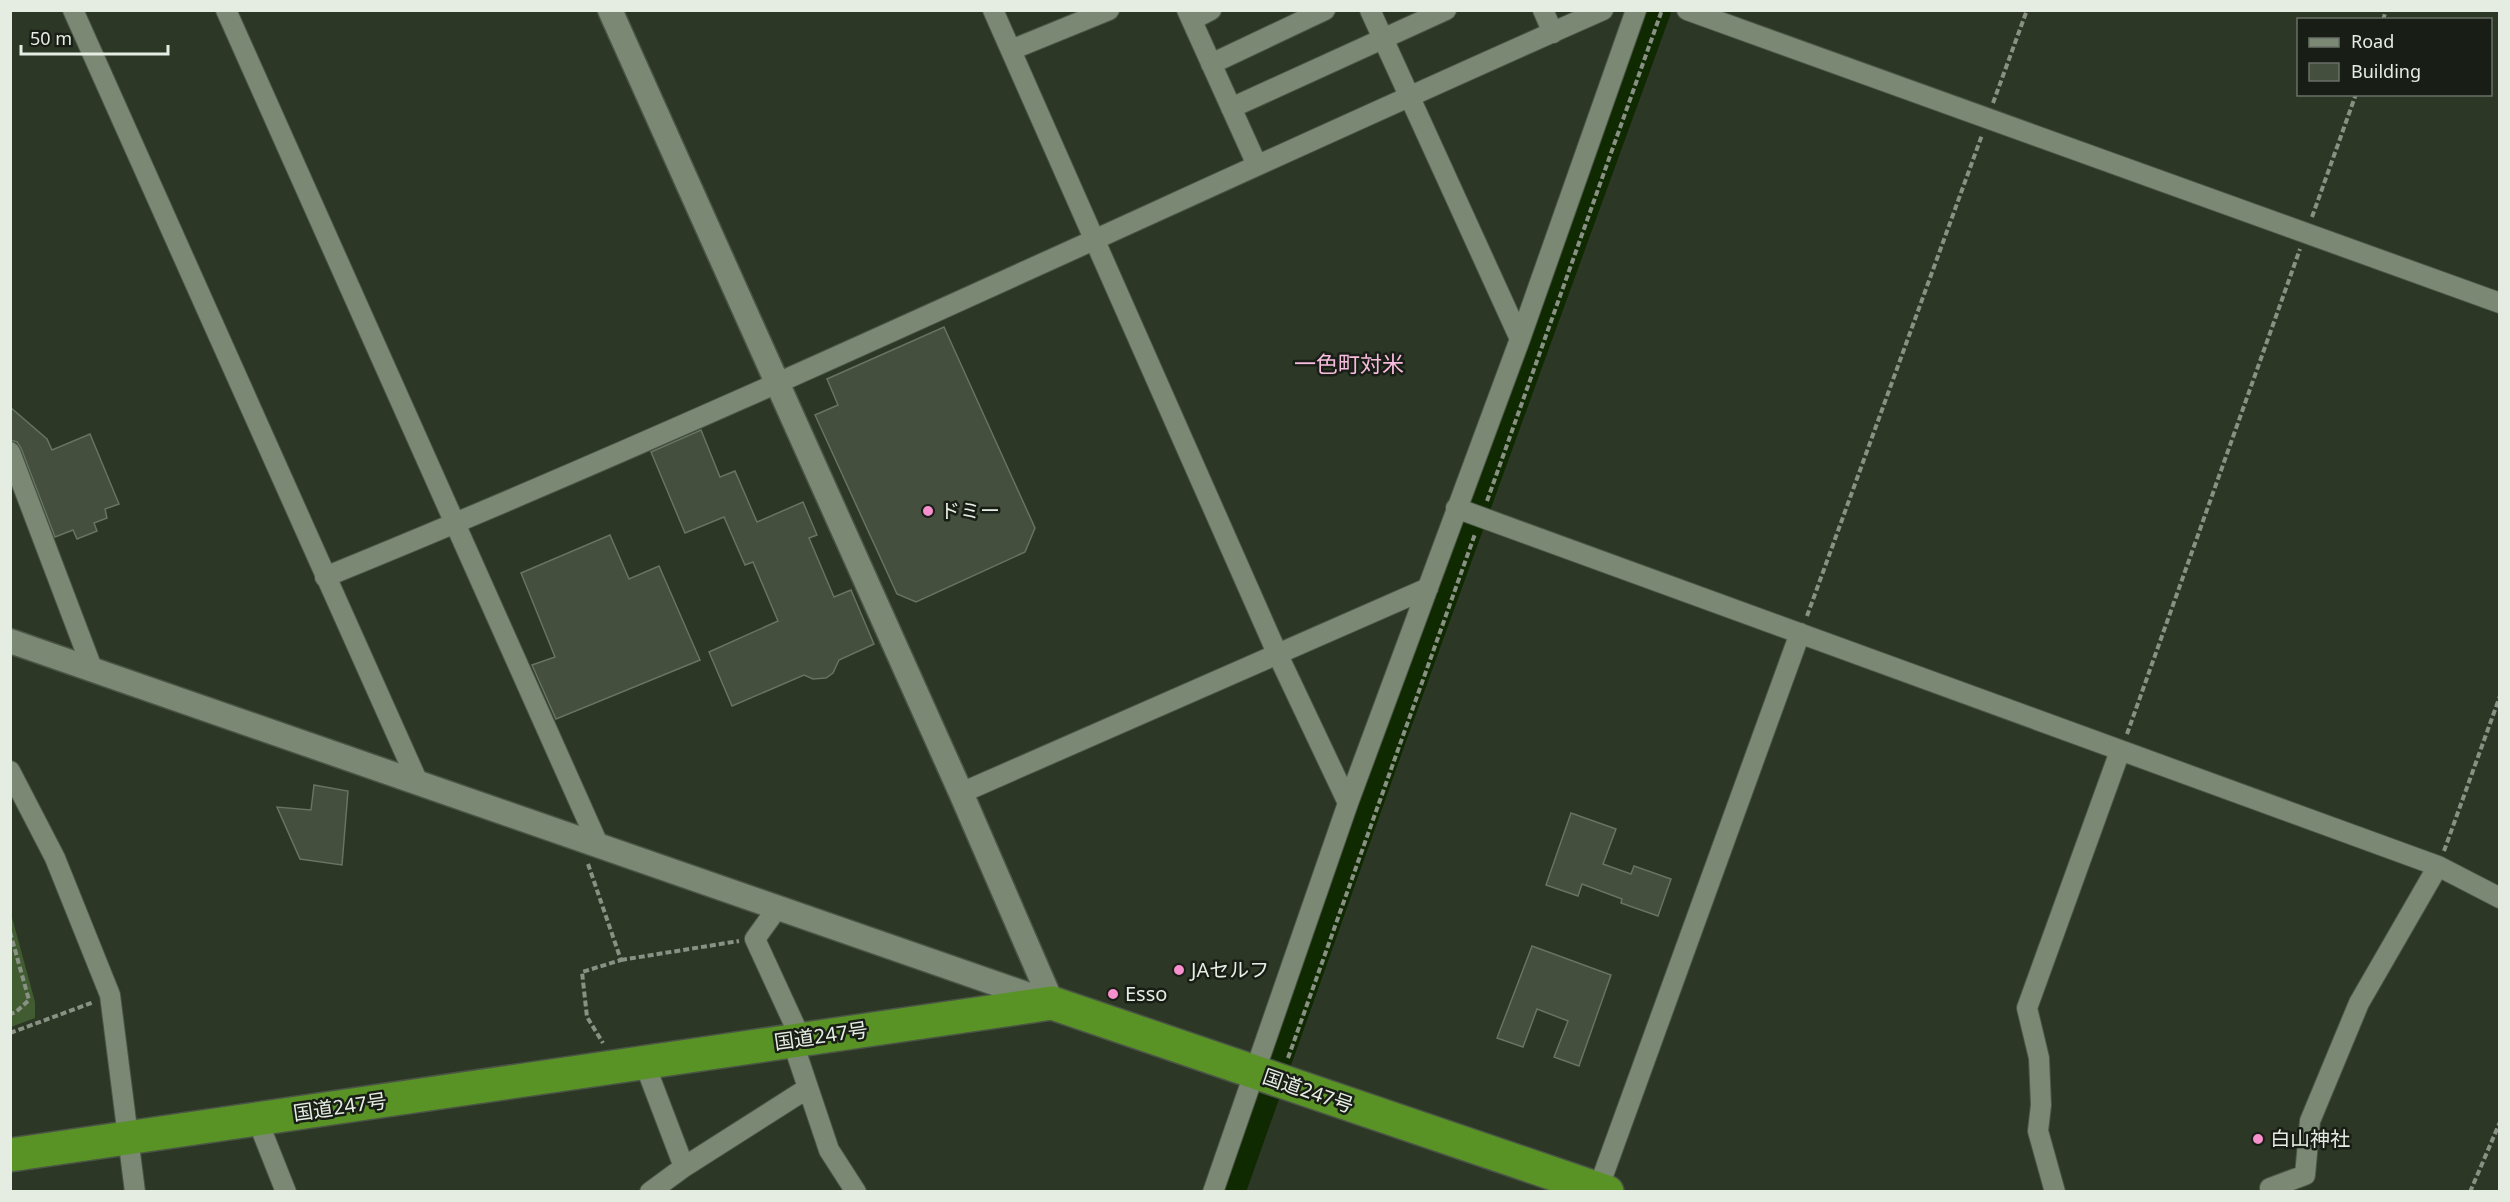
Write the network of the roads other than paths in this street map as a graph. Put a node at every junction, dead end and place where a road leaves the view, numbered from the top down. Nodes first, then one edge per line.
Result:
1 (73, 10) edge
2 (226, 10) edge
3 (610, 10) edge
4 (993, 10) edge
5 (1109, 10) edge
6 (1212, 10) edge
7 (1325, 10) edge
8 (1370, 10) edge
9 (1446, 10) edge
10 (1543, 10) edge
11 (1603, 10) edge
12 (1636, 10) edge
13 (1687, 10) edge
14 (1189, 15) edge
15 (1553, 33) junction
16 (1383, 39) junction
17 (1011, 50) junction
18 (1211, 64) junction
19 (1408, 97) junction
20 (1231, 108) junction
21 (1257, 165) junction
22 (1095, 239) junction
23 (2499, 303) edge
24 (1520, 339) junction
25 (776, 384) junction
26 (10, 452) edge
27 (1456, 508) junction
28 (457, 523) junction
29 (325, 577) junction
30 (1428, 588) junction
31 (1800, 633) junction
32 (10, 641) edge
33 (1277, 653) junction
34 (92, 668) junction
35 (2120, 751) junction
36 (10, 771) edge
37 (417, 780) junction
38 (961, 793) junction
39 (1348, 803) junction
40 (588, 841) junction
41 (2438, 866) junction
42 (2499, 898) edge
43 (778, 907) junction
44 (1052, 1003) junction
45 (797, 1040) junction
46 (644, 1062) junction
47 (1268, 1077) junction
48 (808, 1088) junction
49 (257, 1119) junction
50 (129, 1138) junction
51 (10, 1155) edge
52 (684, 1167) junction
53 (1601, 1190) edge
54 (135, 1191) edge
55 (286, 1191) edge
56 (650, 1191) edge
57 (856, 1191) edge
58 (1213, 1191) edge
59 (2055, 1191) edge
60 (2271, 1191) edge

1 - 29 street
2 - 28 street
3 - 25 street
4 - 17 street
5 - 17 street
6 - 14 street
7 - 18 street
8 - 16 street
9 - 16 street
10 - 15 street
11 - 15 street
12 - 24 street
13 - 23 street
14 - 18 street
15 - 19 street
16 - 19 street
16 - 20 street
17 - 22 street
18 - 20 street
19 - 21 street
19 - 24 street
20 - 21 street
21 - 22 street
22 - 25 street
22 - 33 street
24 - 27 street
25 - 28 street
25 - 38 street
26 - 34 street
27 - 30 street
27 - 31 street
28 - 29 street
28 - 40 street
29 - 37 street
30 - 33 street
30 - 39 street
31 - 35 street
31 - 53 street
32 - 34 street
33 - 38 street
33 - 39 street
34 - 37 street
35 - 41 street
35 - 59 street
36 - 50 street
37 - 40 street
38 - 44 street
39 - 47 street
40 - 43 street
41 - 42 street
41 - 60 street
43 - 44 street
43 - 45 street
44 - 45 highway, 国道247号
44 - 47 highway, 国道247号
45 - 46 highway, 国道247号
45 - 48 street
46 - 49 highway, 国道247号
46 - 52 street
47 - 53 highway, 国道247号
47 - 58 street
48 - 52 street
48 - 57 street
49 - 50 highway, 国道247号
49 - 55 street
50 - 51 highway, 国道247号
50 - 54 street
52 - 56 street

